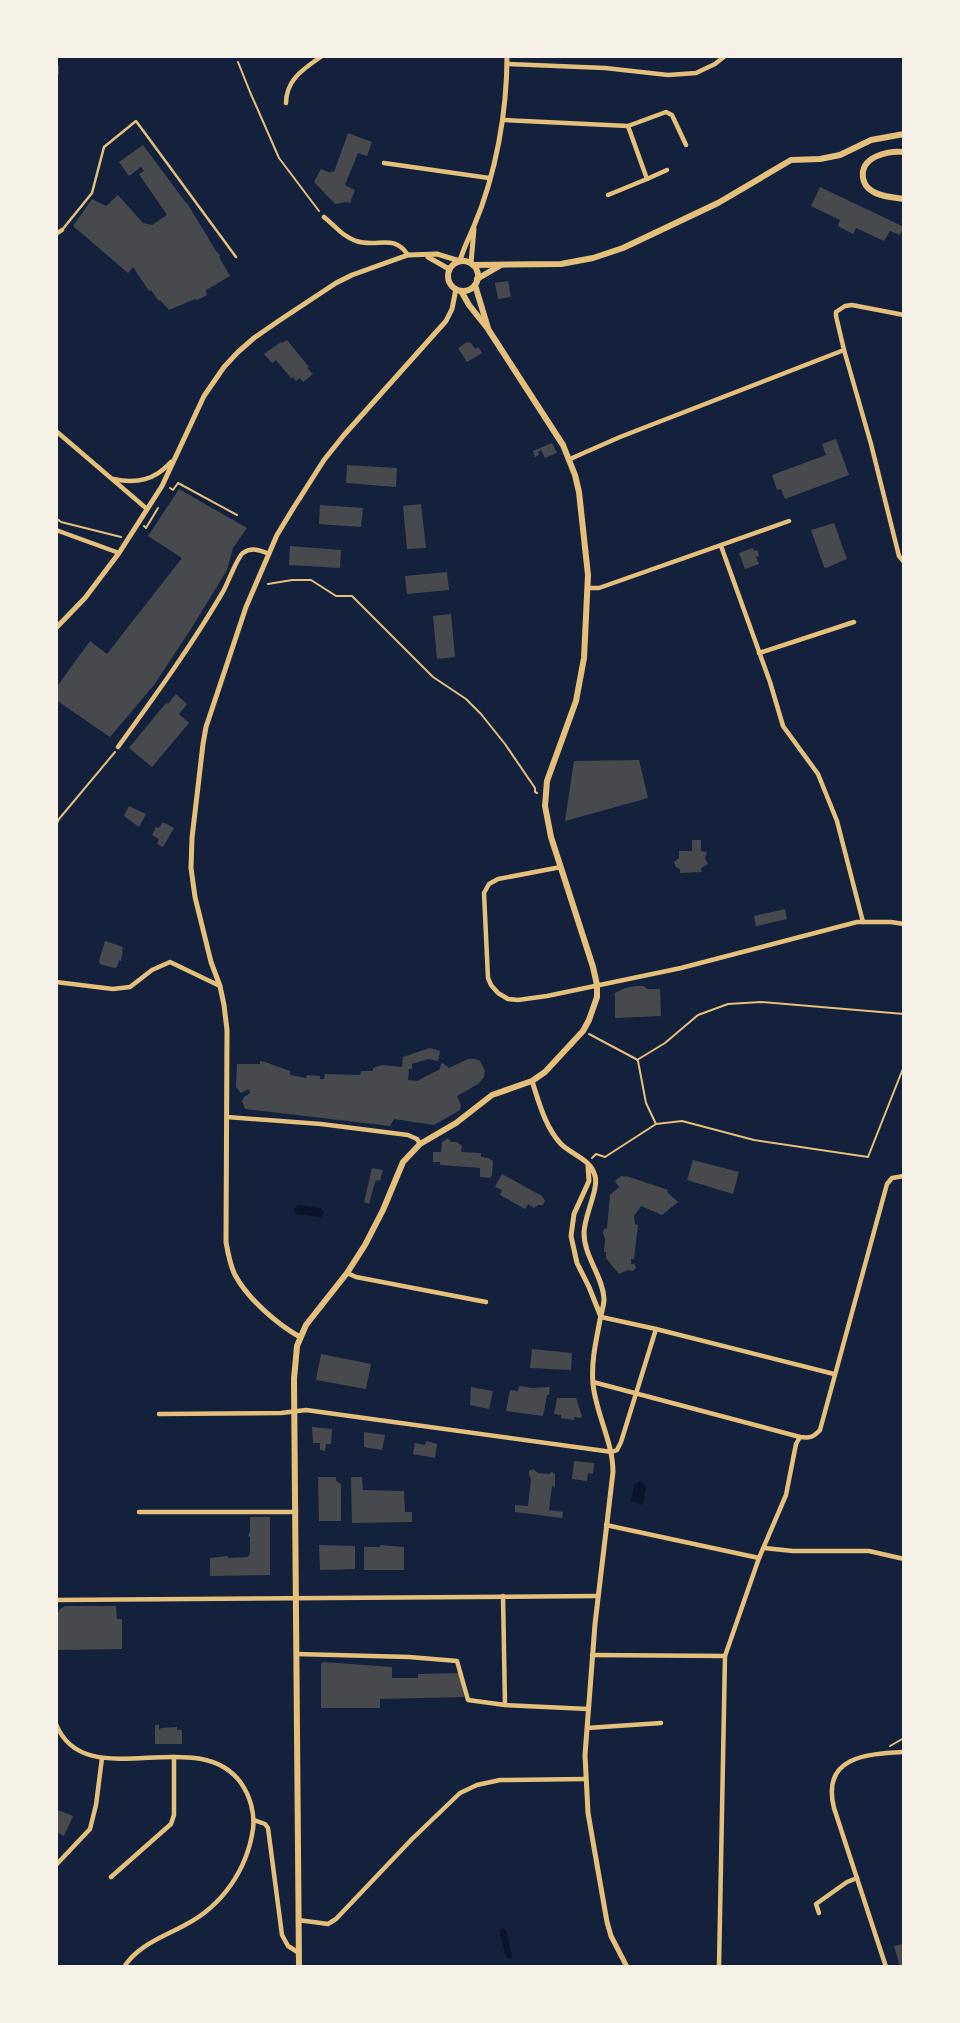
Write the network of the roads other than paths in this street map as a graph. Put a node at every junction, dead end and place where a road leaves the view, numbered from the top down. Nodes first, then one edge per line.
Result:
1 (323, 56) edge
2 (507, 56) edge
3 (725, 56) edge
4 (507, 64) junction
5 (56, 66) edge
6 (56, 74) edge
7 (286, 103) dead end
8 (503, 120) junction
9 (628, 126) junction
10 (904, 134) edge
11 (686, 145) dead end
12 (904, 152) edge
13 (384, 163) dead end
14 (667, 170) dead end
15 (489, 178) junction
16 (647, 179) junction
17 (608, 195) dead end
18 (904, 198) edge
19 (324, 217) road end
20 (475, 226) junction
21 (62, 230) joint
22 (56, 234) edge
23 (408, 255) junction
24 (422, 255) junction
25 (236, 257) dead end
26 (460, 261) junction
27 (472, 264) junction
28 (503, 264) junction
29 (449, 269) junction
30 (476, 282) junction
31 (459, 290) junction
32 (904, 315) edge
33 (488, 330) junction
34 (844, 350) junction
35 (56, 431) edge
36 (177, 456) junction
37 (569, 459) junction
38 (111, 479) junction
39 (147, 509) junction
40 (789, 521) dead end
41 (56, 530) edge
42 (721, 546) junction
43 (119, 553) junction
44 (269, 554) junction
45 (904, 562) edge
46 (587, 588) junction
47 (854, 622) dead end
48 (56, 628) edge
49 (760, 653) junction
50 (118, 747) road end
51 (561, 867) junction
52 (863, 922) junction
53 (904, 924) edge
54 (56, 982) edge
55 (597, 985) junction
56 (220, 986) junction
57 (532, 1081) junction
58 (227, 1117) junction
59 (420, 1144) junction
60 (587, 1163) junction
61 (904, 1177) edge
62 (347, 1273) junction
63 (486, 1302) dead end
64 (601, 1317) junction
65 (656, 1329) junction
66 (300, 1337) junction
67 (834, 1374) junction
68 (593, 1382) junction
69 (636, 1394) junction
70 (294, 1411) junction
71 (159, 1414) dead end
72 (800, 1437) junction
73 (612, 1452) junction
74 (139, 1511) dead end
75 (296, 1512) junction
76 (606, 1525) junction
77 (764, 1548) junction
78 (759, 1558) junction
79 (904, 1559) edge
80 (598, 1596) junction
81 (296, 1597) junction
82 (503, 1597) junction
83 (56, 1600) edge
84 (296, 1654) junction
85 (592, 1655) junction
86 (725, 1656) junction
87 (505, 1706) junction
88 (588, 1709) junction
89 (661, 1723) dead end
90 (56, 1724) edge
91 (587, 1728) junction
92 (904, 1752) edge
93 (174, 1757) junction
94 (102, 1758) junction
95 (585, 1779) junction
96 (254, 1820) junction
97 (56, 1865) edge
98 (111, 1877) dead end
99 (857, 1878) junction
100 (819, 1913) dead end
101 (298, 1920) junction
102 (299, 1953) junction
103 (124, 1967) edge
104 (299, 1967) edge
105 (627, 1967) edge
106 (719, 1967) edge
107 (886, 1967) edge

1 - 7 street
2 - 4 street
3 - 4 street
4 - 8 street
5 - 6 street
8 - 9 street
8 - 15 street
9 - 11 street
9 - 16 street
10 - 28 main road
12 - 18 main road
13 - 15 street
14 - 16 street
15 - 20 street
16 - 17 street
19 - 23 street
20 - 26 street
20 - 27 street
21 - 22 street
21 - 25 lane
23 - 24 street
23 - 36 street
24 - 26 street
24 - 29 street
26 - 27 main road
26 - 29 main road
27 - 28 main road
27 - 30 main road
28 - 30 main road
29 - 31 main road
30 - 31 main road
30 - 33 main road
31 - 33 main road
31 - 44 street
32 - 34 street
33 - 37 main road
34 - 37 street
34 - 45 street
35 - 38 street
36 - 38 street
36 - 39 street
37 - 46 main road
38 - 39 street
39 - 43 street
40 - 42 street
41 - 43 street
42 - 46 street
42 - 49 street
43 - 48 street
44 - 50 street
44 - 56 street
46 - 51 main road
47 - 49 street
49 - 52 street
51 - 55 main road
51 - 55 street
52 - 53 street
52 - 55 street
54 - 56 street
55 - 57 main road
56 - 58 street
57 - 59 main road
57 - 60 street
58 - 59 street
58 - 66 street
59 - 62 main road
60 - 64 street
60 - 64 street
61 - 67 street
62 - 63 street
62 - 66 main road
64 - 65 street
64 - 68 street
65 - 67 street
65 - 69 street
66 - 70 main road
67 - 72 street
68 - 69 street
68 - 73 street
69 - 72 street
69 - 73 street
70 - 71 street
70 - 73 street
70 - 75 main road
72 - 77 street
73 - 76 street
74 - 75 street
75 - 81 main road
76 - 78 street
76 - 80 street
77 - 78 street
77 - 79 street
78 - 86 street
80 - 82 street
80 - 85 street
81 - 82 street
81 - 83 street
81 - 84 main road
82 - 87 street
84 - 87 street
84 - 101 main road
85 - 86 street
85 - 88 street
86 - 106 street
87 - 88 street
88 - 91 street
89 - 91 street
90 - 94 street
91 - 95 street
92 - 99 street
93 - 94 street
93 - 96 street
93 - 98 street
94 - 97 street
95 - 101 street
95 - 105 street
96 - 102 street
96 - 103 street
99 - 100 street
99 - 107 street
101 - 102 main road
102 - 104 main road

